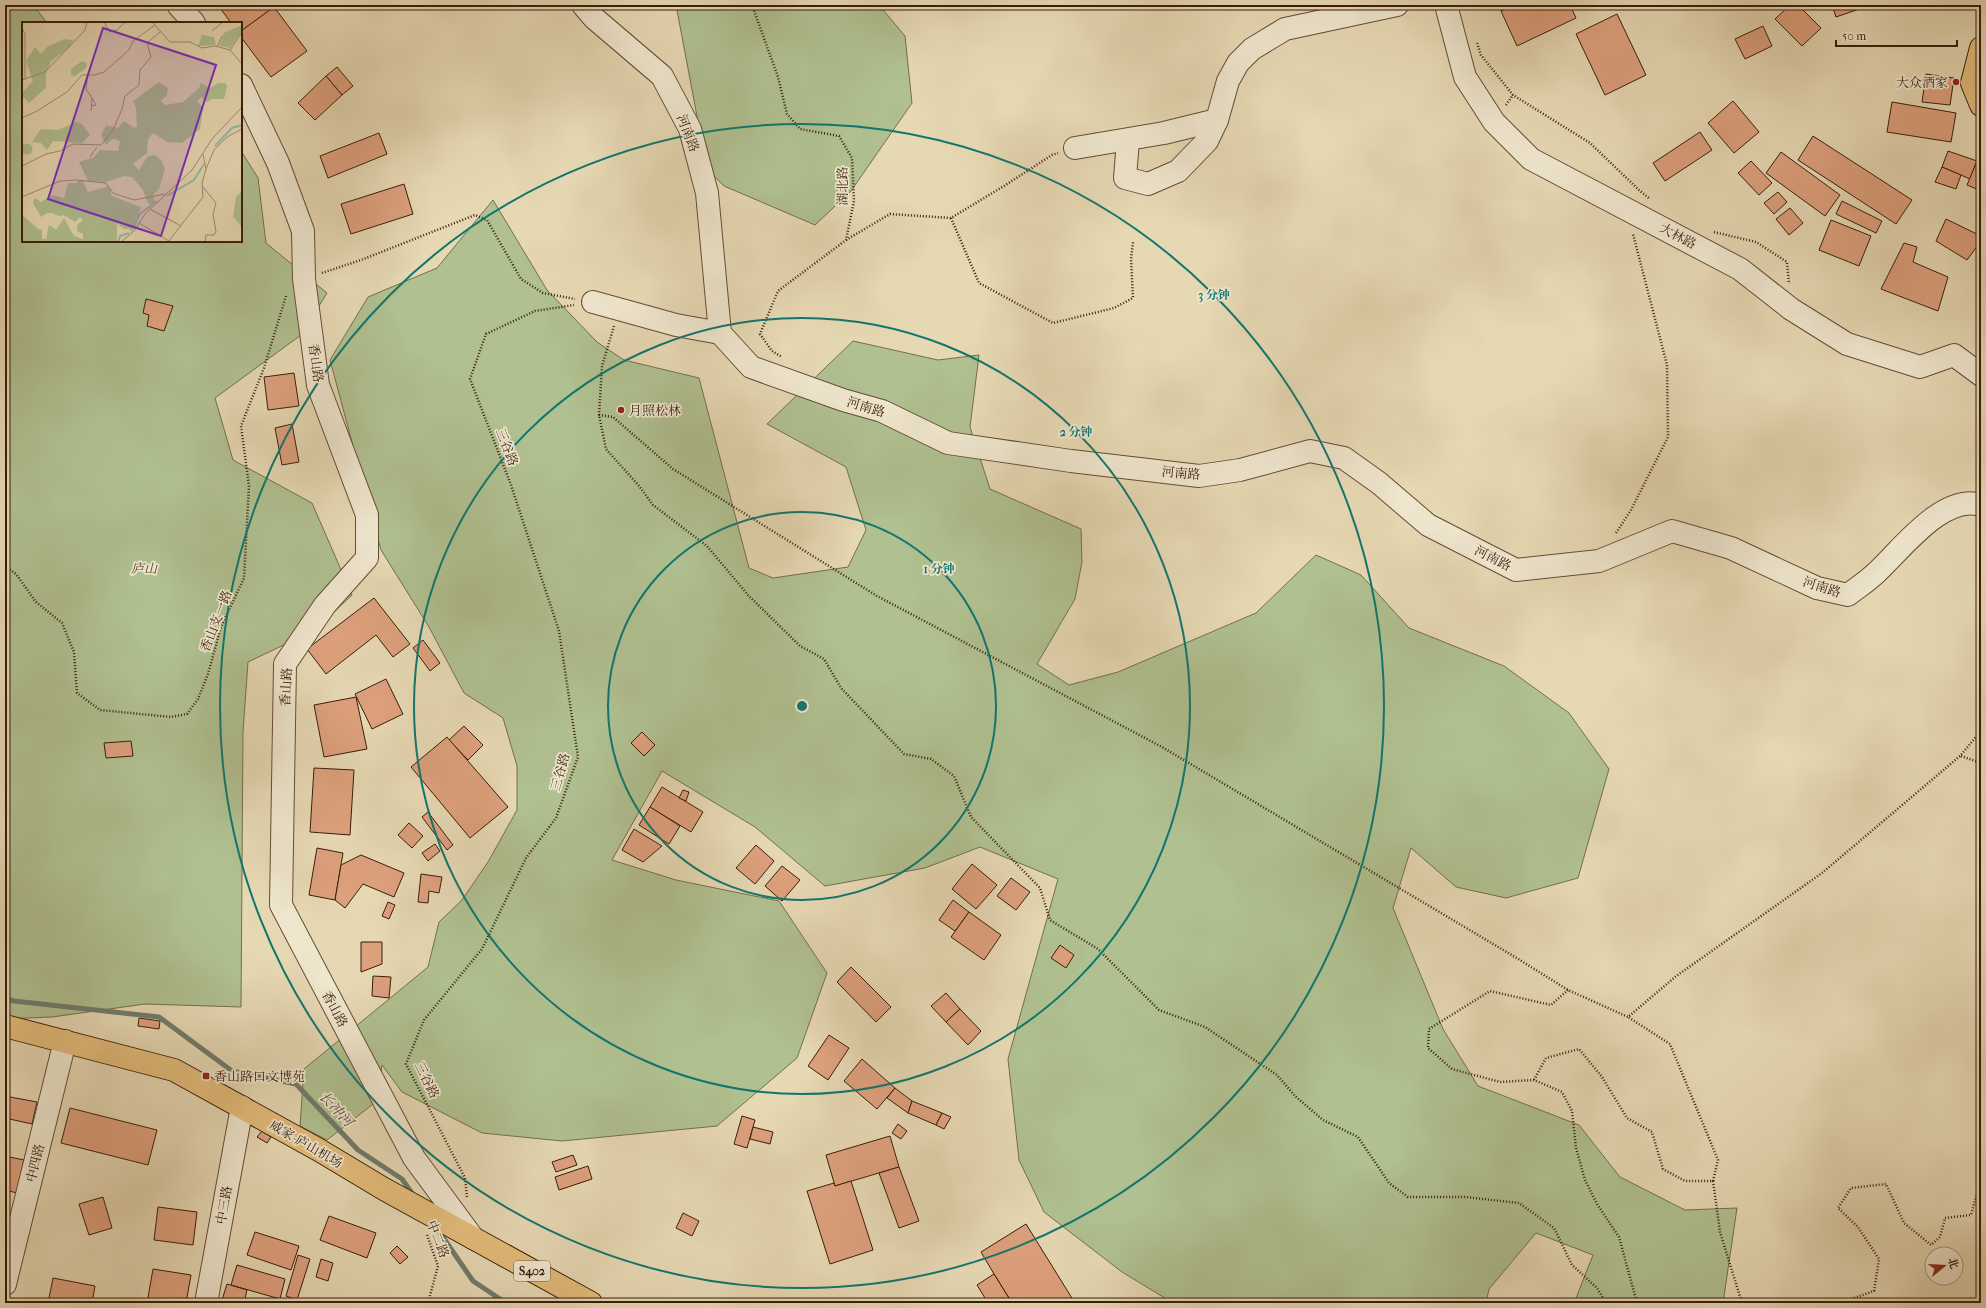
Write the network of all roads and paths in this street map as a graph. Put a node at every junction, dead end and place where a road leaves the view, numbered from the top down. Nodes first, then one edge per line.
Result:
1 (178, 5) edge
2 (583, 5) edge
3 (752, 5) edge
4 (1397, 5) edge
5 (1446, 5) edge
6 (193, 22) edge
7 (1477, 41) dead end
8 (1981, 48) edge
9 (242, 87) edge
10 (1981, 105) edge
11 (1218, 120) junction
12 (1128, 140) junction
13 (1075, 148) joint
14 (1652, 200) dead end
15 (1626, 209) junction
16 (951, 218) junction
17 (1712, 232) dead end
18 (846, 240) junction
19 (1133, 242) dead end
20 (304, 279) junction
21 (593, 302) junction
22 (1791, 308) junction
23 (618, 310) junction
24 (720, 333) junction
25 (783, 358) dead end
26 (1981, 375) edge
27 (599, 415) junction
28 (1981, 505) edge
29 (1615, 535) dead end
30 (5, 566) edge
31 (1981, 732) edge
32 (1960, 756) junction
33 (1981, 763) edge
34 (1568, 990) junction
35 (1628, 1017) junction
36 (5, 1026) edge
37 (65, 1041) junction
38 (1534, 1080) junction
39 (242, 1107) junction
40 (1981, 1179) edge
41 (1713, 1181) junction
42 (468, 1200) dead end
43 (414, 1205) junction
44 (473, 1238) junction
45 (5, 1284) edge
46 (206, 1303) edge
47 (428, 1303) edge
48 (591, 1303) edge
49 (1606, 1303) edge
50 (1637, 1303) edge
51 (1742, 1303) edge
52 (1840, 1303) edge

1 - 6 street
2 - 24 street, 河南路
3 - 18 path, 湖北路
4 - 11 street
5 - 15 street, 大林路
7 - 14 path
8 - 10 main road
9 - 20 street, 香山路
11 - 12 street
11 - 12 street
12 - 13 street
13 - 16 path
15 - 22 street, 大林路
15 - 29 path
16 - 18 path
16 - 19 path
17 - 22 path
18 - 25 path
20 - 21 path, 香山支一路
20 - 30 path, 香山支一路
20 - 44 street, 香山路
21 - 23 street
21 - 42 path, 三谷路
22 - 26 street, 大林路
23 - 24 street
23 - 27 path
24 - 28 street, 河南路
27 - 34 path
27 - 49 path
31 - 32 path
32 - 33 path
32 - 35 path
34 - 35 path
34 - 38 path
35 - 41 path
36 - 37 main road, 威家-庐山机场 / S402
37 - 39 main road, 威家-庐山机场 / S402
37 - 45 street, 中四路
38 - 41 path
38 - 50 path
39 - 43 main road, 威家-庐山机场 / S402
39 - 46 street, 中三路
40 - 52 path
41 - 51 path
43 - 44 main road, 威家-庐山机场 / S402
43 - 47 path, 中二路
44 - 48 main road, 威家-庐山机场 / S402

